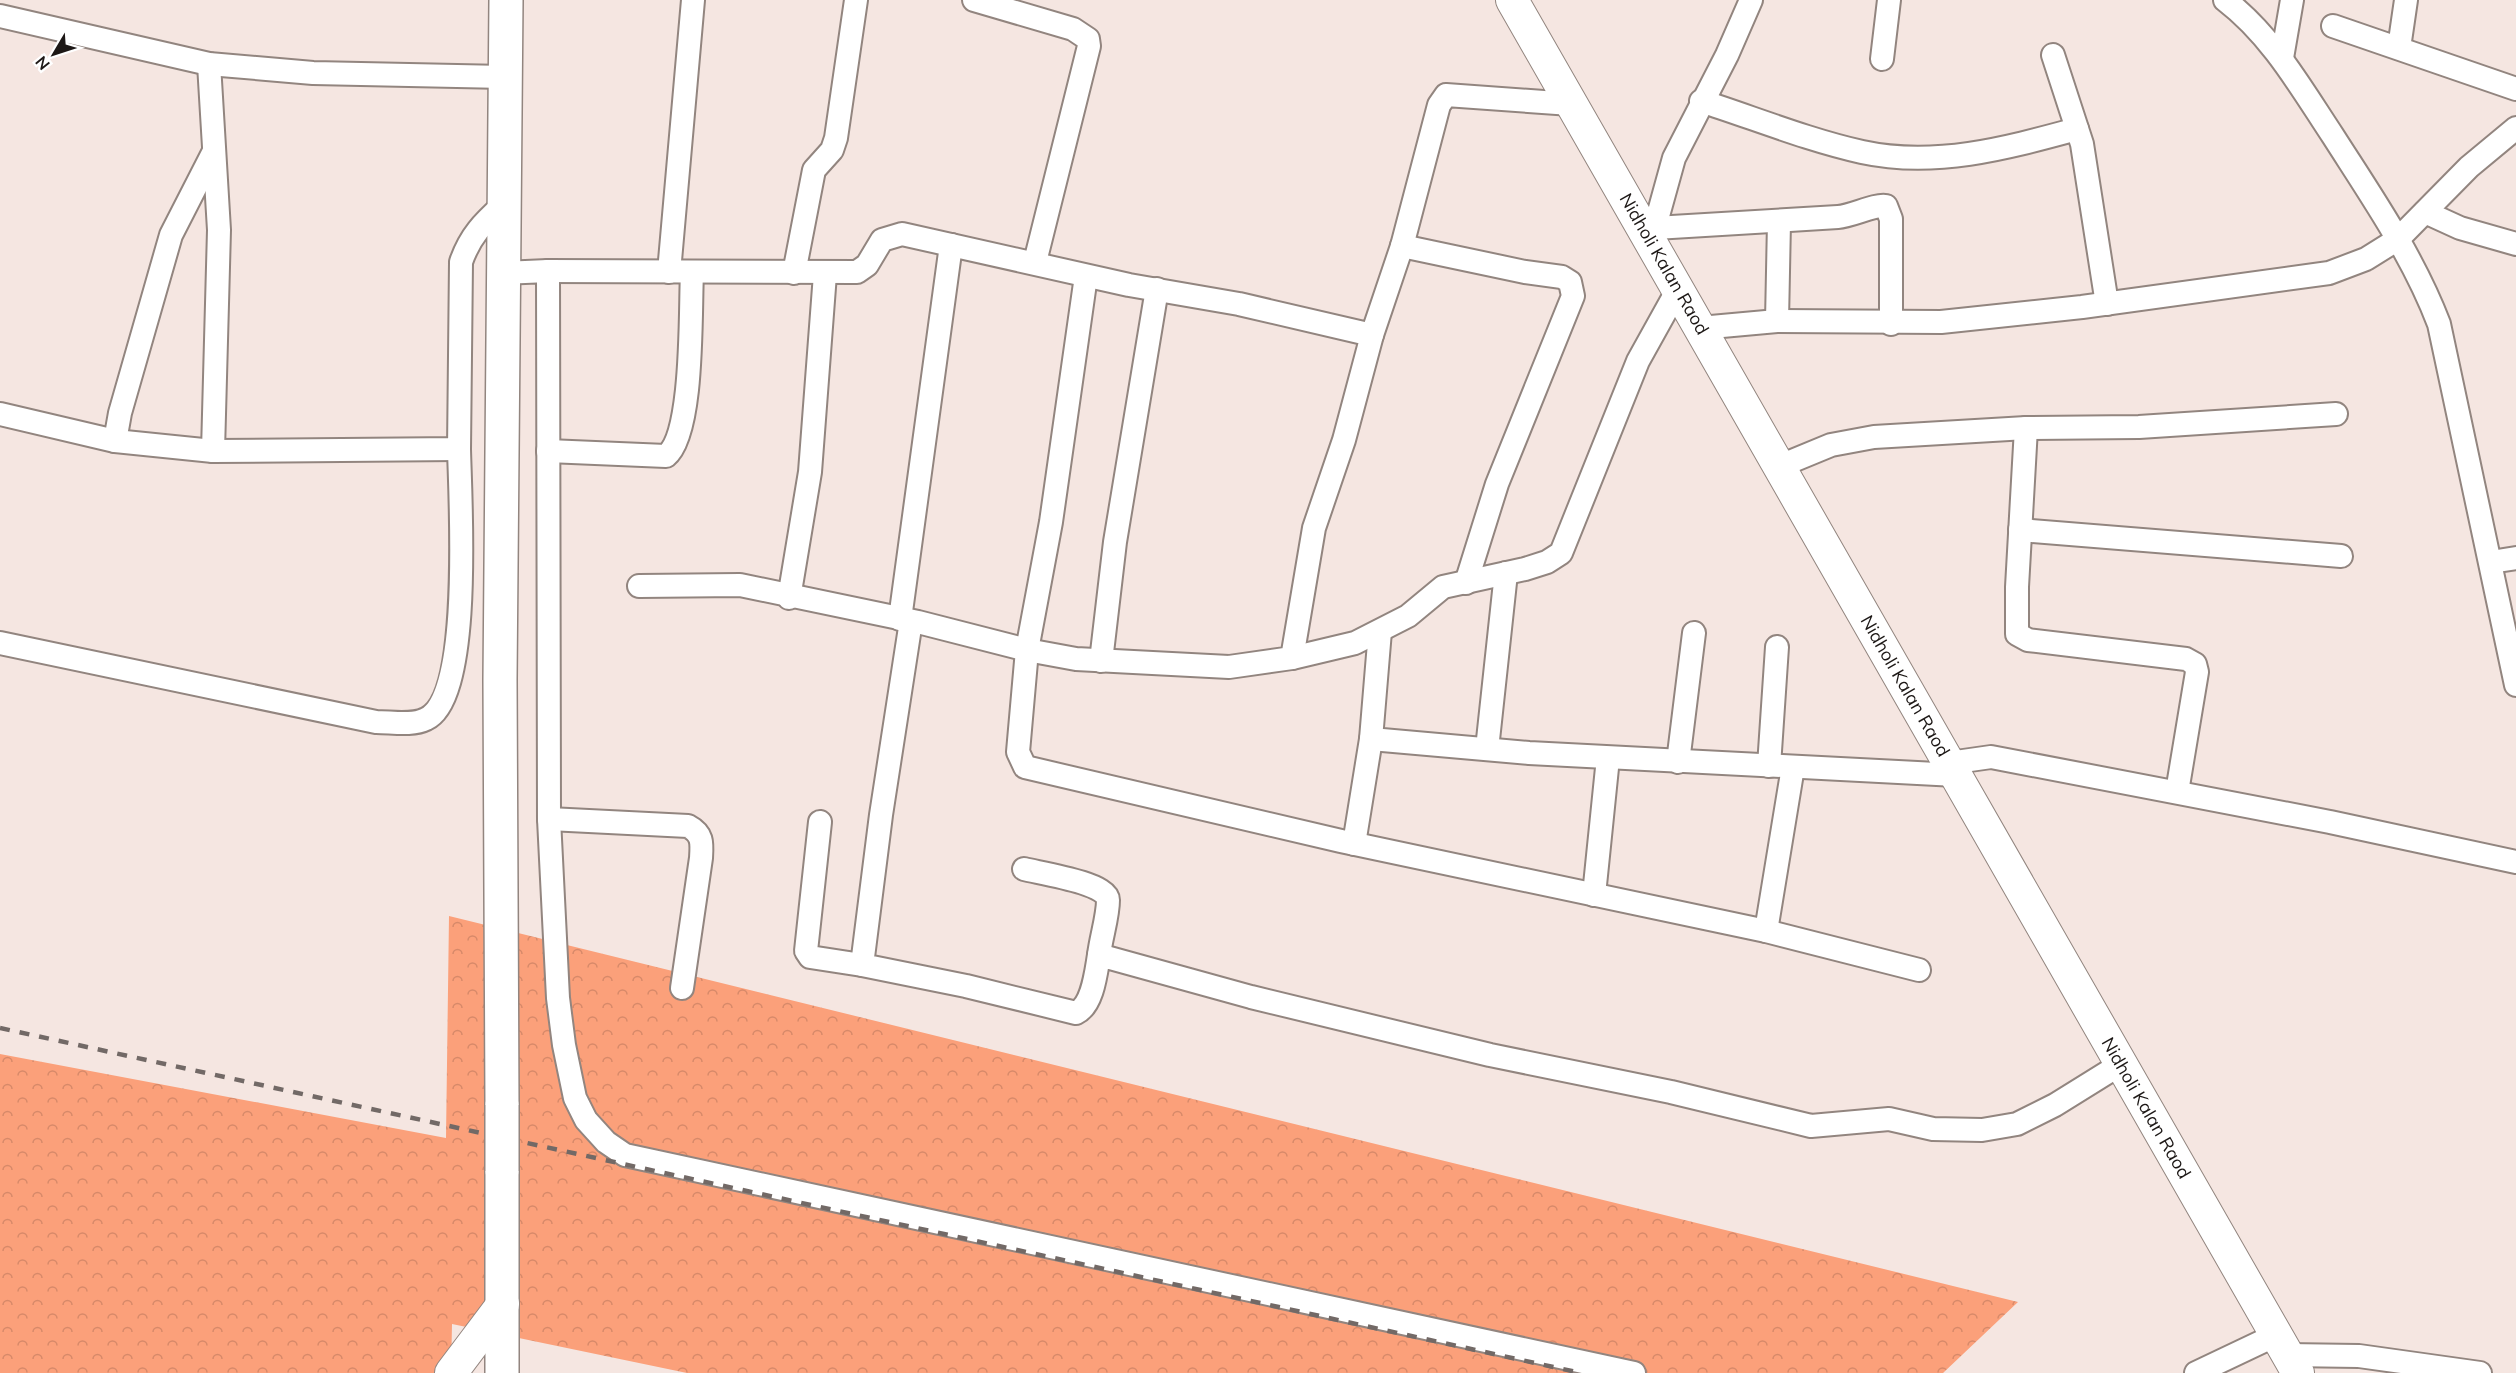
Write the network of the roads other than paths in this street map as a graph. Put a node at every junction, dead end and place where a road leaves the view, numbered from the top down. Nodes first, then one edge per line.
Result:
1 (506, 0) edge
2 (693, 0) edge
3 (856, 0) edge
4 (974, 0) edge
5 (1512, 0) edge
6 (1751, 0) edge
7 (1889, 0) edge
8 (2225, 0) edge
9 (2292, 0) edge
10 (2406, 0) edge
11 (0, 16) edge
12 (2333, 26) dead end
13 (2398, 48) junction
14 (2053, 55) dead end
15 (2282, 58) junction
16 (1882, 59) dead end
17 (209, 64) junction
18 (505, 77) junction
19 (2516, 89) edge
20 (1701, 101) junction
21 (1571, 104) junction
22 (2516, 128) edge
23 (2077, 129) junction
24 (214, 150) junction
25 (503, 205) junction
26 (2425, 212) junction
27 (1779, 222) junction
28 (1653, 235) junction
29 (2398, 239) junction
30 (2516, 244) edge
31 (951, 245) junction
32 (1402, 246) junction
33 (1035, 262) junction
34 (548, 271) junction
35 (669, 272) junction
36 (692, 272) junction
37 (502, 273) junction
38 (794, 273) junction
39 (825, 274) junction
40 (1086, 276) junction
41 (1678, 289) junction
42 (1157, 290) junction
43 (2107, 304) junction
44 (1777, 321) junction
45 (1891, 324) junction
46 (1700, 328) junction
47 (1372, 335) junction
48 (0, 414) edge
49 (2336, 414) dead end
50 (2026, 428) junction
51 (115, 441) junction
52 (459, 449) junction
53 (213, 451) junction
54 (548, 451) junction
55 (1780, 466) junction
56 (2020, 530) junction
57 (2341, 556) dead end
58 (2516, 558) edge
59 (2491, 562) junction
60 (1506, 573) junction
61 (1466, 583) junction
62 (639, 586) dead end
63 (789, 598) junction
64 (905, 620) junction
65 (1380, 631) junction
66 (1694, 633) dead end
67 (0, 643) edge
68 (1777, 647) dead end
69 (1027, 650) junction
70 (1292, 658) junction
71 (1101, 661) junction
72 (2516, 685) edge
73 (1371, 739) junction
74 (1487, 749) junction
75 (1608, 758) junction
76 (1678, 762) junction
77 (1769, 766) junction
78 (1793, 767) junction
79 (1953, 769) junction
80 (2177, 792) junction
81 (549, 819) junction
82 (820, 822) dead end
83 (1354, 844) junction
84 (2516, 862) edge
85 (1024, 869) dead end
86 (1594, 895) junction
87 (1766, 931) junction
88 (1099, 955) junction
89 (862, 965) junction
90 (1919, 970) dead end
91 (682, 988) dead end
92 (2121, 1064) junction
93 (503, 1304) junction
94 (2287, 1354) edge
95 (451, 1373) edge
96 (502, 1373) edge
97 (1634, 1373) edge
98 (2196, 1373) edge
99 (2480, 1373) edge

1 - 18 main road
2 - 35 street
3 - 38 street
4 - 33 street
5 - 21 street, Nidholi Kalan Raod
6 - 20 street
7 - 16 street
8 - 15 street
9 - 15 street
10 - 13 street
11 - 17 street
12 - 13 street
13 - 19 street
14 - 23 street
15 - 29 street
17 - 18 street
17 - 24 street
18 - 25 main road
20 - 23 street
20 - 28 street
21 - 28 street, Nidholi Kalan Raod
21 - 32 street
22 - 26 street
23 - 43 street
24 - 51 street
24 - 53 street
25 - 37 main road
25 - 52 street
26 - 29 street
26 - 30 street
27 - 28 street
27 - 44 street
27 - 45 street
28 - 41 street, Nidholi Kalan Raod
29 - 43 street
29 - 59 street
31 - 33 street
31 - 39 street
31 - 64 street
32 - 47 street
32 - 61 street
33 - 40 street
34 - 35 street
34 - 37 street
34 - 54 street
35 - 36 street
36 - 38 street
36 - 54 street
37 - 93 main road, bridge
38 - 39 street
39 - 63 street
40 - 42 street
40 - 69 street
41 - 46 street, Nidholi Kalan Raod
41 - 60 street
42 - 47 street
42 - 71 street
43 - 45 street
44 - 45 street
44 - 46 street
46 - 55 street, Nidholi Kalan Raod
47 - 70 street
48 - 51 street
49 - 50 street
50 - 55 street
50 - 56 street
51 - 53 street
52 - 53 street
52 - 67 street
54 - 81 street
55 - 79 street, Nidholi Kalan Raod
56 - 57 street
56 - 80 street
58 - 59 street
59 - 72 street
60 - 61 street
60 - 74 street
61 - 65 street
62 - 63 street
63 - 64 street
64 - 69 street
64 - 89 street
65 - 70 street
65 - 73 street
66 - 76 street
68 - 77 street
69 - 71 street
69 - 83 street
70 - 71 street
73 - 74 street
73 - 83 street
74 - 75 street
75 - 76 street
75 - 86 street
76 - 77 street
77 - 78 street
78 - 79 street
78 - 87 street
79 - 80 street
79 - 92 street, Nidholi Kalan Raod
80 - 84 street
81 - 91 street
81 - 97 street
82 - 89 street
83 - 86 street
85 - 88 street
86 - 87 street
87 - 90 street
88 - 89 street
88 - 92 street
92 - 94 street, Nidholi Kalan Raod
93 - 95 street
93 - 96 main road
94 - 98 street
94 - 99 street

